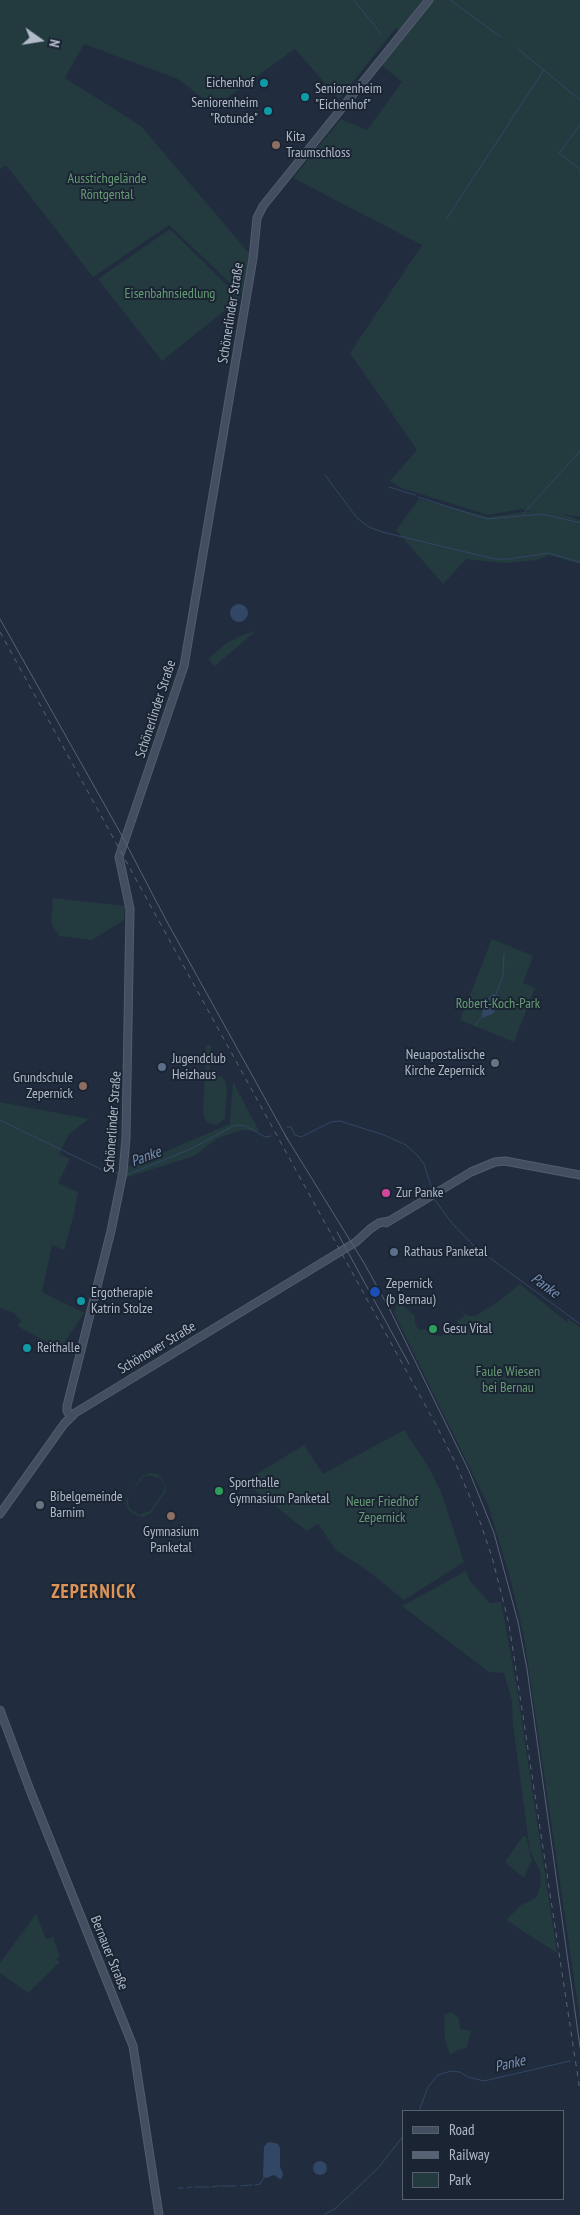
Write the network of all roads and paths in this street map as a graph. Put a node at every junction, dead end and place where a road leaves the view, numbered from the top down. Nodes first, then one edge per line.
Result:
1 (429, 0) edge
2 (580, 1175) edge
3 (70, 1416) junction
4 (0, 1514) edge
5 (0, 1710) edge
6 (159, 2215) edge

1 - 3 street, Schönerlinder Straße
2 - 3 street, Schönower Straße
3 - 4 street, Schönower Straße
5 - 6 street, Bernauer Straße

